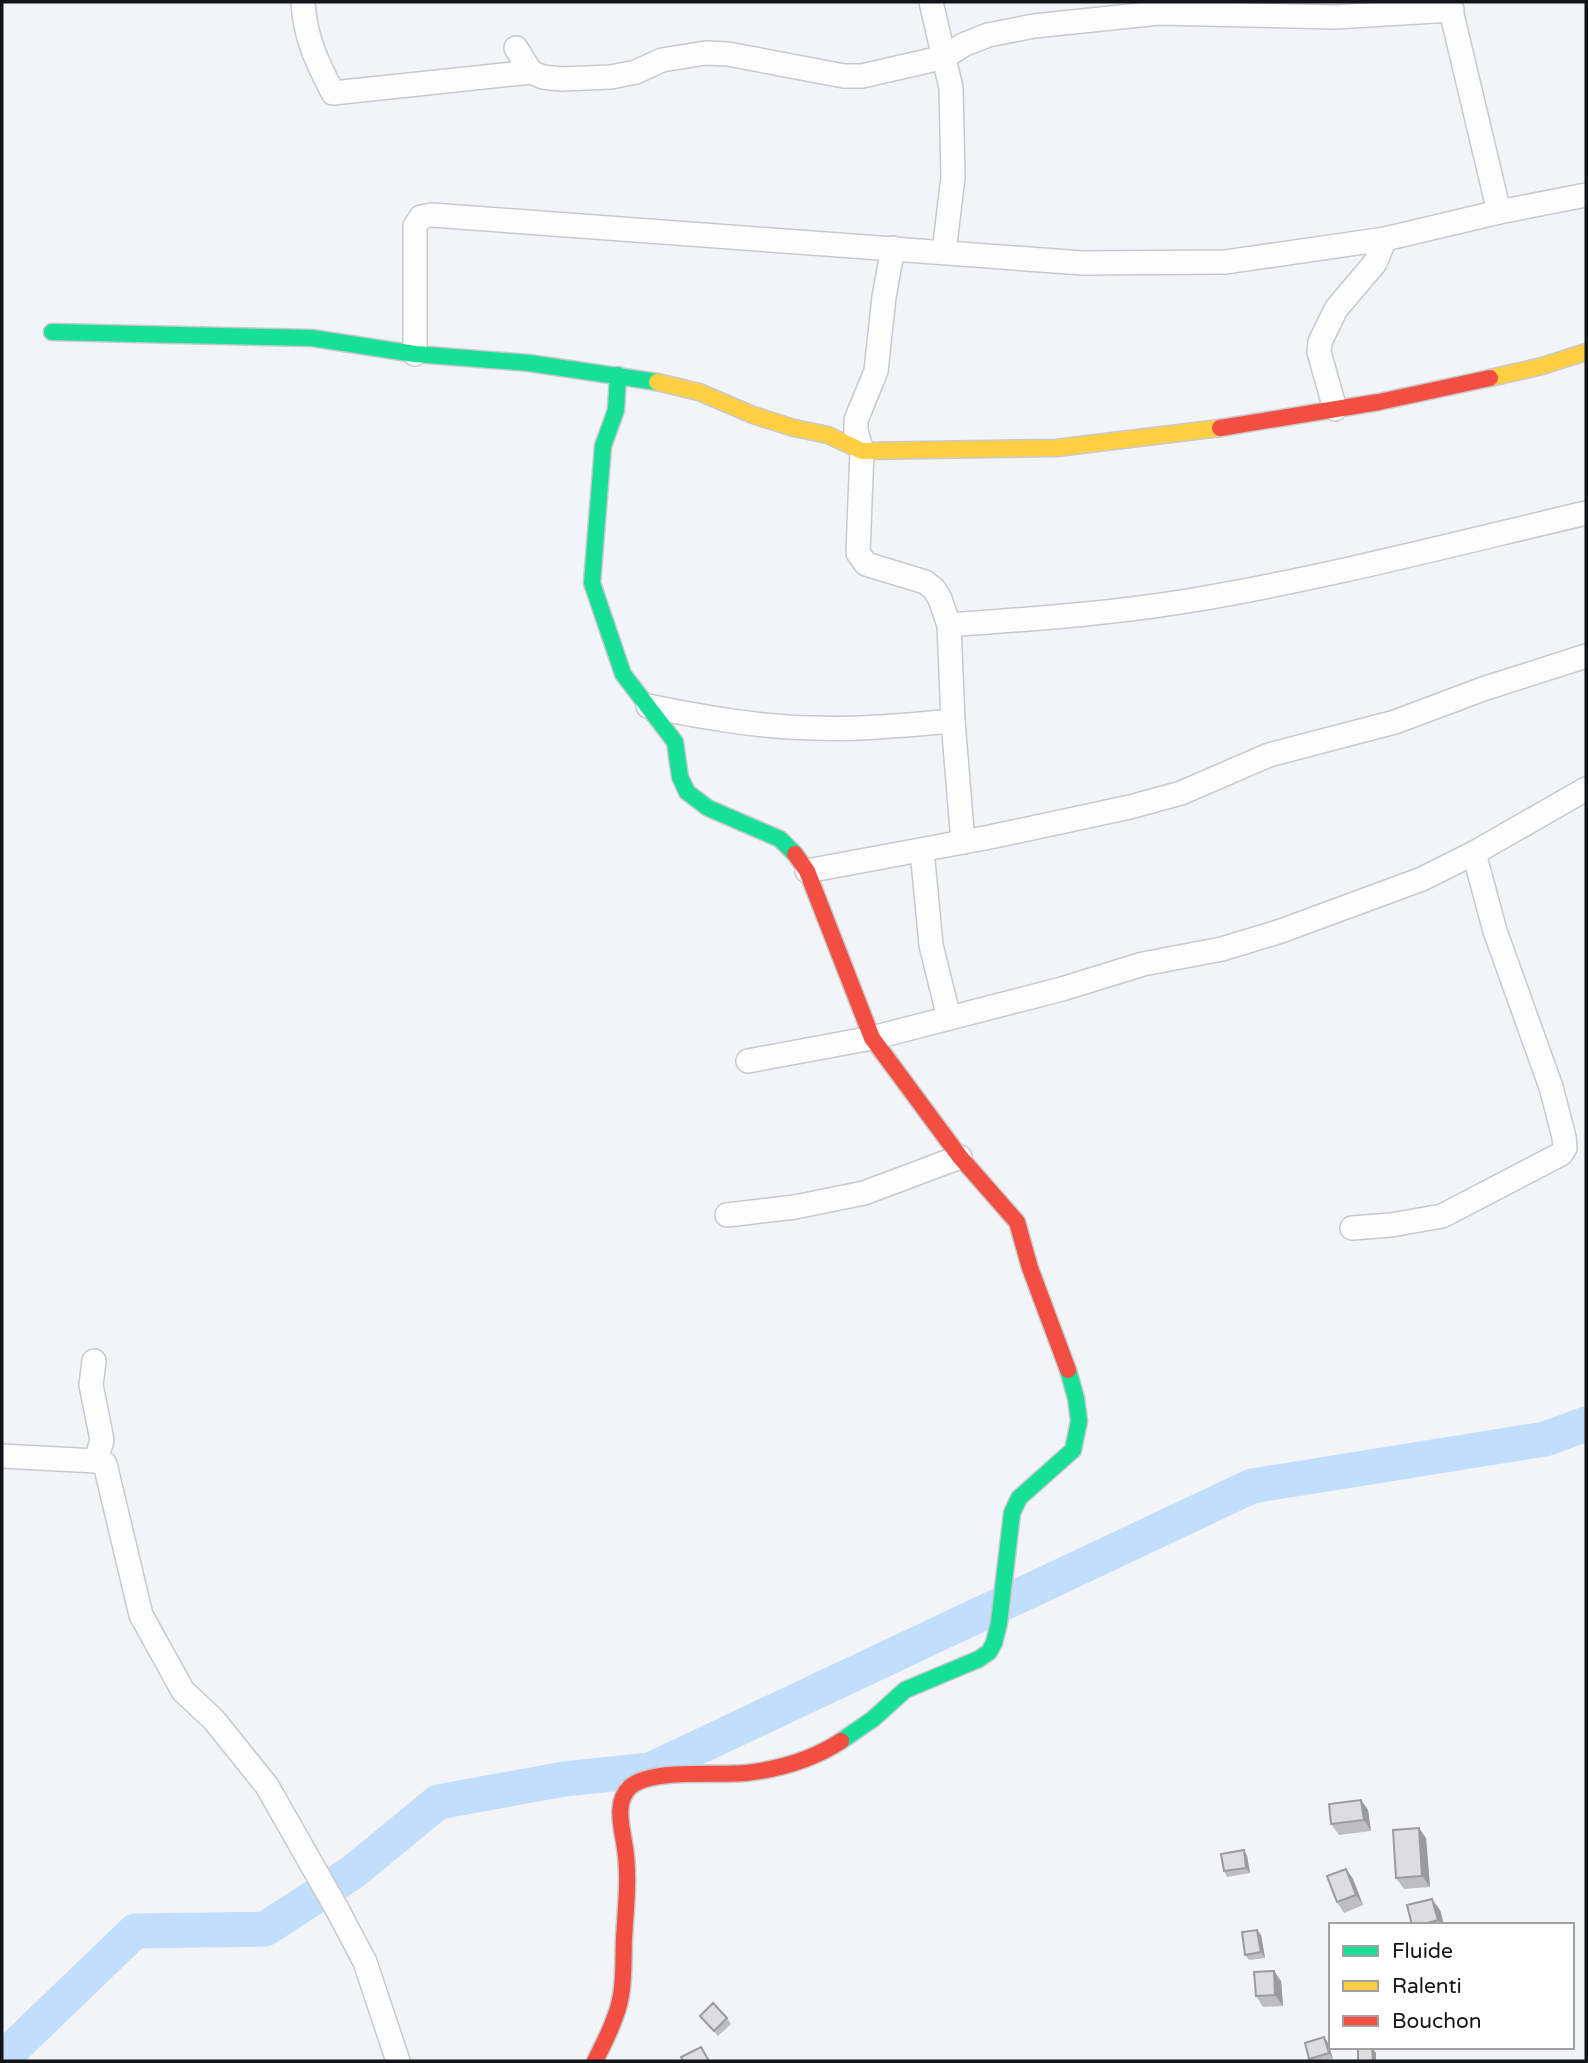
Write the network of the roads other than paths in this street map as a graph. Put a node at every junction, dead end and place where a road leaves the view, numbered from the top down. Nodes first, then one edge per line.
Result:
1 (303, 2) edge
2 (931, 2) edge
3 (1450, 6) edge
4 (516, 48) dead end
5 (945, 57) junction
6 (531, 72) junction
7 (1586, 195) edge
8 (1499, 212) junction
9 (1385, 239) junction
10 (893, 248) junction
11 (944, 252) junction
12 (52, 332) dead end
13 (1586, 352) edge
14 (415, 354) junction
15 (618, 375) junction
16 (1335, 409) junction
17 (862, 451) junction
18 (1586, 513) edge
19 (949, 625) junction
20 (1586, 656) edge
21 (648, 706) junction
22 (953, 721) junction
23 (1586, 789) edge
24 (963, 842) junction
25 (922, 850) junction
26 (1474, 853) junction
27 (807, 871) junction
28 (949, 1018) junction
29 (872, 1038) junction
30 (748, 1061) dead end
31 (960, 1157) junction
32 (727, 1215) dead end
33 (1352, 1228) dead end
34 (94, 1361) dead end
35 (2, 1457) edge
36 (96, 1461) junction
37 (398, 2061) edge
38 (595, 2061) edge

1 - 6 street
2 - 5 street
3 - 5 street
3 - 8 street
4 - 6 street
5 - 6 street
5 - 11 street
7 - 8 street
8 - 9 street
9 - 11 street
9 - 16 street
10 - 11 street
10 - 14 street
10 - 17 street
12 - 14 street
13 - 16 street
14 - 15 street
15 - 17 street
15 - 21 street
16 - 17 street
17 - 19 street
18 - 19 street
19 - 22 street
20 - 24 street
21 - 22 street
21 - 27 street
22 - 24 street
23 - 26 street
24 - 25 street
25 - 27 street
25 - 28 street
26 - 28 street
26 - 33 street
27 - 29 street
28 - 29 street
29 - 30 street
29 - 31 street
31 - 32 street
31 - 38 street
34 - 36 street
35 - 36 street
36 - 37 street

